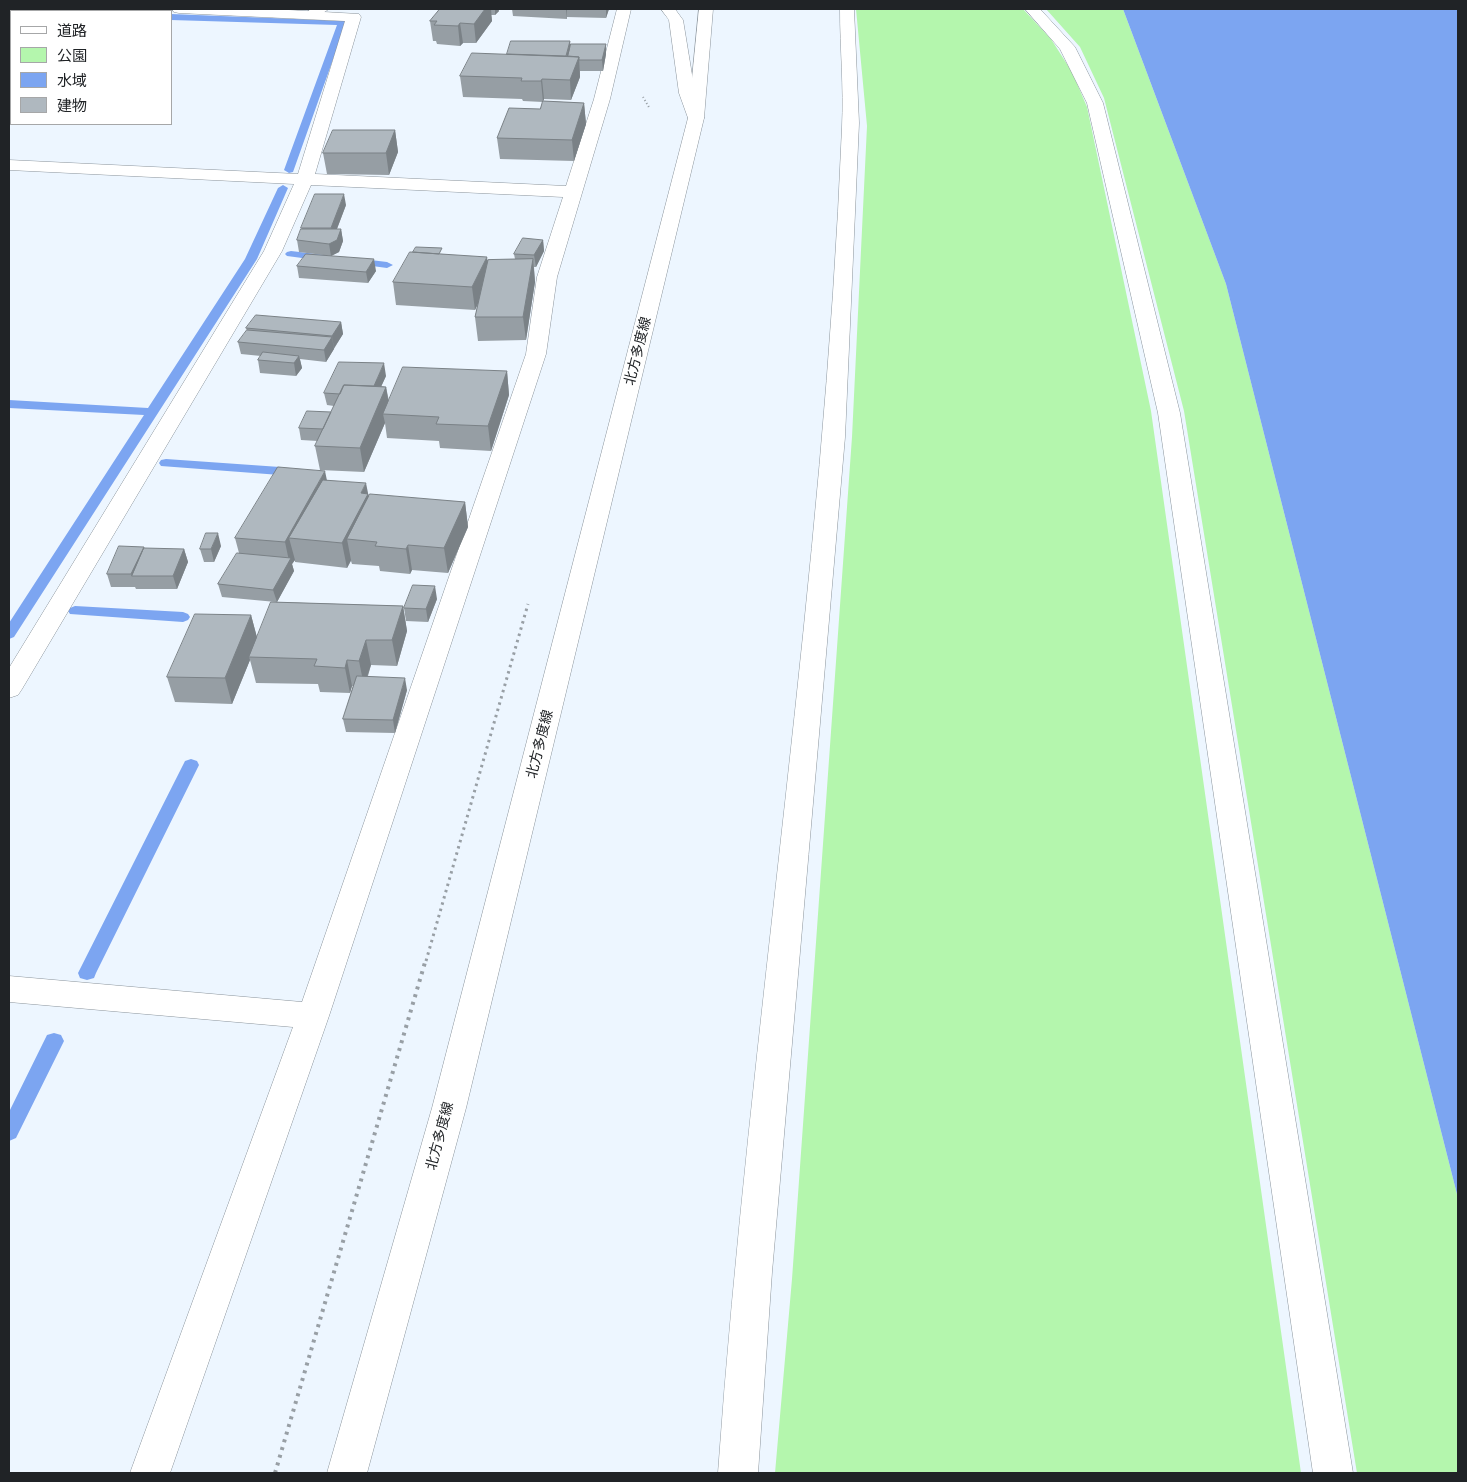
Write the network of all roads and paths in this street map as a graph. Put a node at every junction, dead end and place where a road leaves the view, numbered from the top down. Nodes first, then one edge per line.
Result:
1 (27, 9) edge
2 (179, 9) edge
3 (624, 9) edge
4 (668, 9) edge
5 (706, 9) edge
6 (847, 9) edge
7 (1032, 9) edge
8 (9, 10) edge
9 (316, 12) edge
10 (645, 88) dead end
11 (652, 112) dead end
12 (696, 118) junction
13 (9, 165) edge
14 (305, 178) junction
15 (573, 192) junction
16 (528, 603) dead end
17 (9, 690) edge
18 (9, 989) edge
19 (313, 1016) junction
20 (150, 1473) edge
21 (275, 1473) edge
22 (347, 1473) edge
23 (738, 1473) edge
24 (1333, 1473) edge

1 - 8 street
2 - 9 street
3 - 15 street
4 - 12 street
5 - 12 street, 北方多度線
6 - 23 street
7 - 24 street
9 - 14 street
10 - 11 path
12 - 22 street, 北方多度線
13 - 14 street
14 - 15 street
14 - 17 street
15 - 19 street
16 - 21 path
18 - 19 street
19 - 20 street

